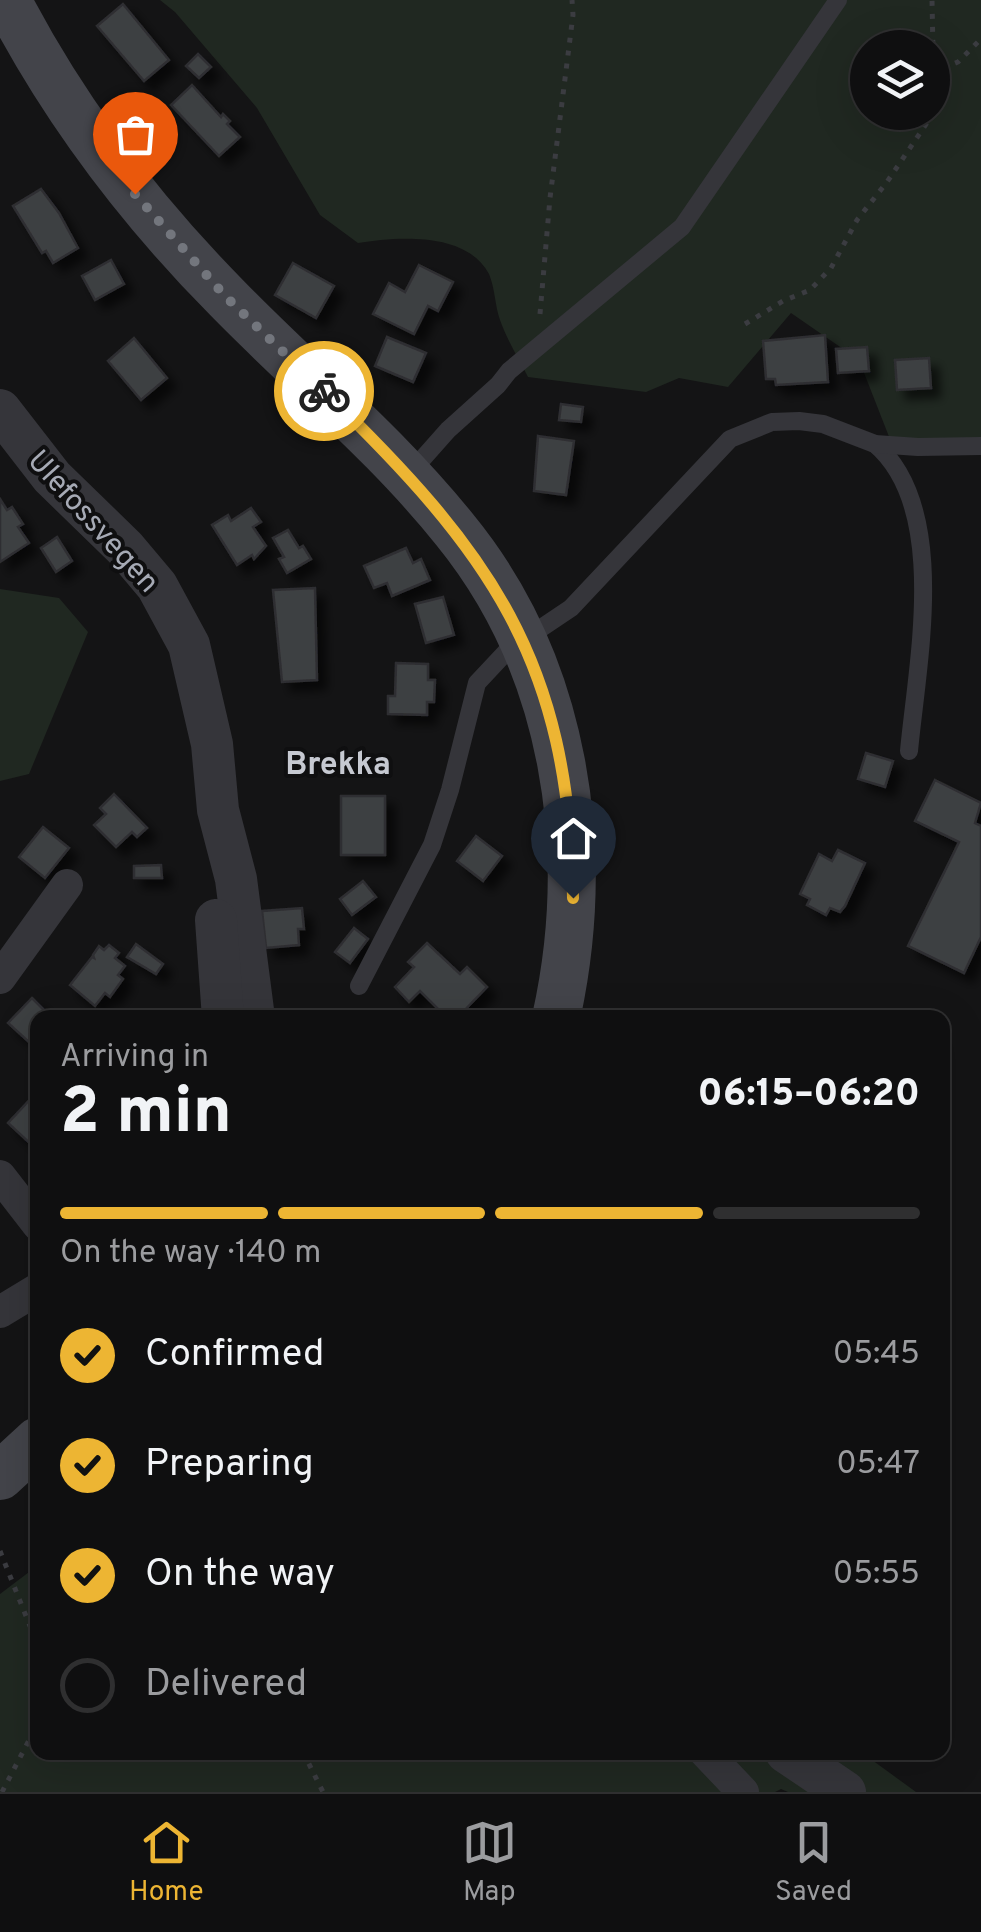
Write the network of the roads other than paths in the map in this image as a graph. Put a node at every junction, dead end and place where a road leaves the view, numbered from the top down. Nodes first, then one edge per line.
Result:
1 (8, 0) edge
2 (838, 0) edge
3 (0, 410) edge
4 (875, 444) junction
5 (981, 446) edge
6 (408, 475) junction
7 (524, 641) junction
8 (909, 751) dead end
9 (218, 810) junction
10 (66, 885) dead end
11 (0, 978) edge
12 (359, 986) dead end
13 (221, 1010) edge
14 (253, 1010) edge
15 (557, 1010) edge
16 (0, 1176) edge
17 (30, 1215) edge
18 (30, 1294) edge
19 (0, 1312) edge
20 (30, 1448) edge
21 (30, 1473) edge
22 (0, 1476) edge
23 (0, 1489) edge
24 (713, 1760) edge
25 (798, 1760) edge
26 (743, 1792) edge
27 (845, 1792) edge

1 - 6 main road
2 - 6 lane
3 - 9 street, Ulefossvegen
4 - 5 lane
4 - 7 lane
4 - 8 lane
6 - 7 main road
7 - 12 lane
7 - 15 main road
9 - 13 street, Ulefossvegen
9 - 14 street, Ulefossvegen
10 - 11 street
16 - 17 street
18 - 19 street
20 - 22 main road
21 - 23 main road
24 - 26 street
25 - 27 street

